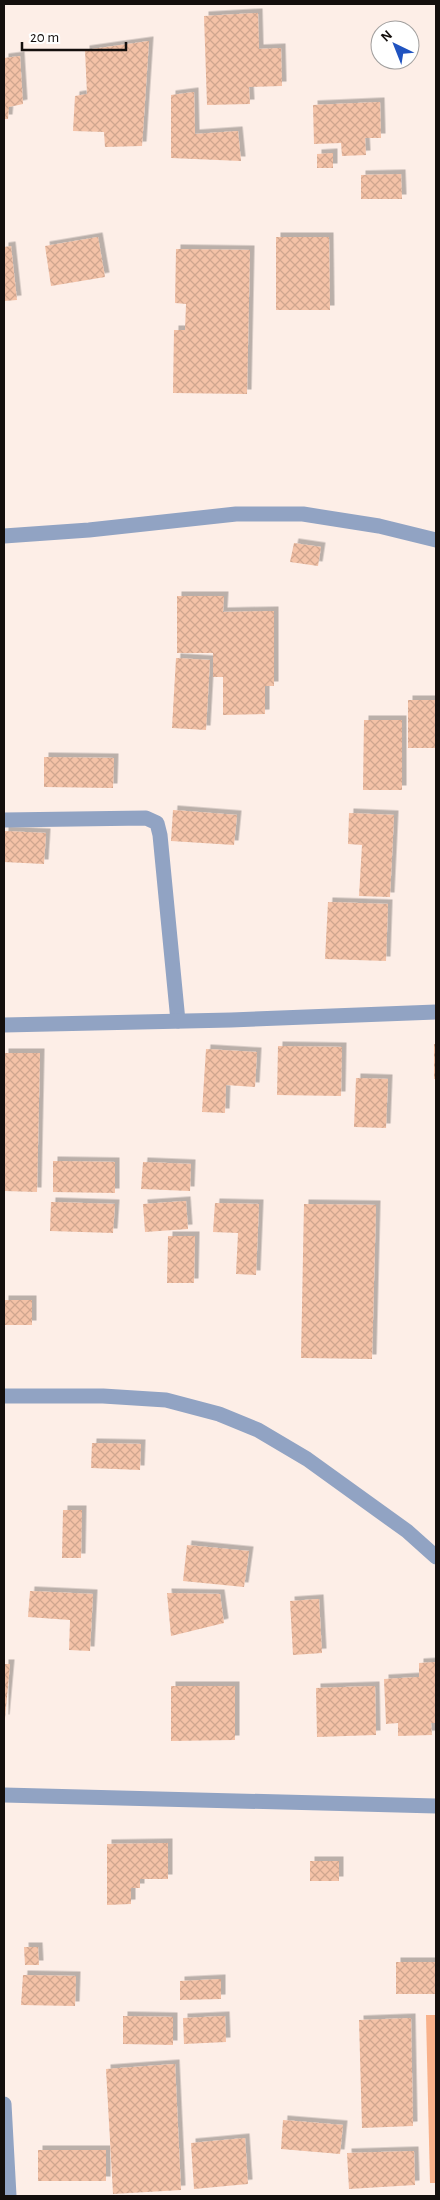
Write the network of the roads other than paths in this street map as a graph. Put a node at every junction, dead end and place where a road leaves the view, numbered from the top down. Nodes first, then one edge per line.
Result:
1 (4, 536) edge
2 (436, 540) edge
3 (4, 820) edge
4 (436, 1012) edge
5 (178, 1021) junction
6 (4, 1025) edge
7 (4, 1396) edge
8 (436, 1557) edge
9 (4, 1795) edge
10 (436, 1806) edge
11 (4, 2104) edge
12 (9, 2196) edge

1 - 2 street
3 - 5 street
4 - 5 street
5 - 6 street
7 - 8 street
9 - 10 street
11 - 12 street

